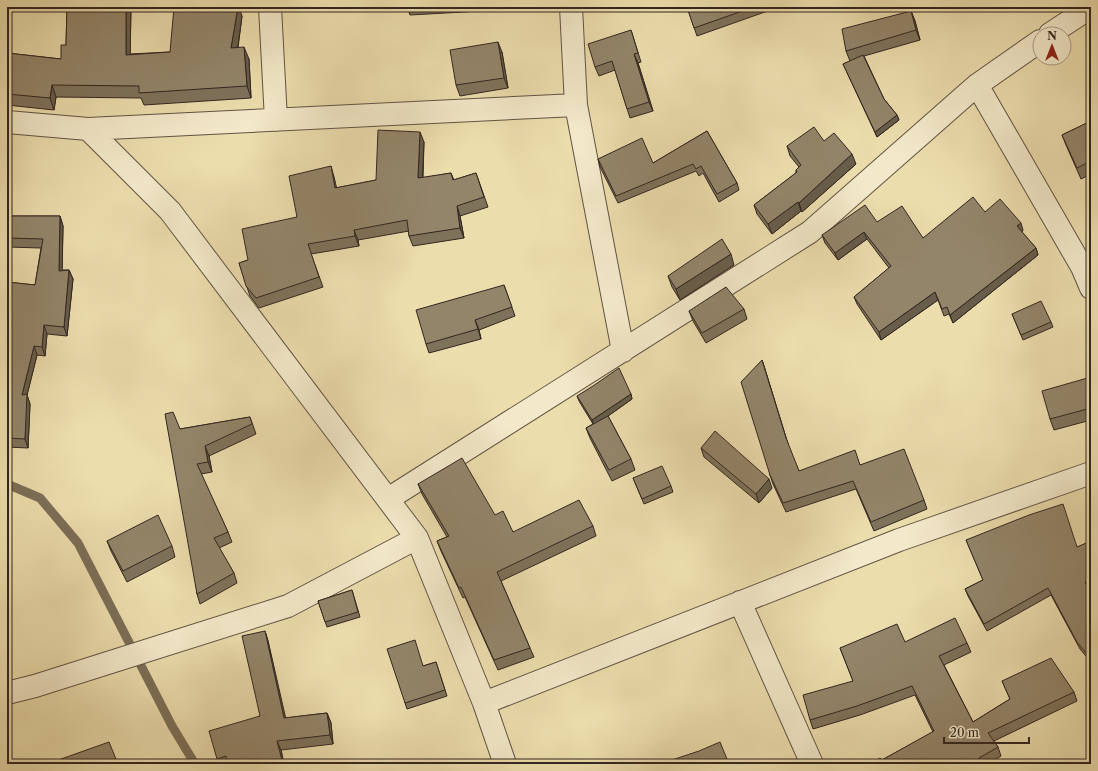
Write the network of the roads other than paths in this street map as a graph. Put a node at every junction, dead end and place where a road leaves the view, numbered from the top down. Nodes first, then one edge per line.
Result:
1 (270, 7) edge
2 (571, 7) edge
3 (1083, 9) edge
4 (1061, 26) edge
5 (1032, 47) edge
6 (977, 85) junction
7 (576, 105) junction
8 (276, 120) junction
9 (7, 122) edge
10 (88, 129) junction
11 (1091, 288) edge
12 (623, 351) junction
13 (1091, 473) edge
14 (388, 499) junction
15 (417, 538) junction
16 (740, 602) junction
17 (7, 693) edge
18 (484, 703) junction
19 (506, 764) edge
20 (812, 764) edge

1 - 8 street
2 - 7 street
3 - 4 street
5 - 6 street
6 - 11 street
6 - 12 street
7 - 8 street
7 - 12 street
8 - 10 street
9 - 10 street
10 - 14 street
12 - 14 street
13 - 16 street
14 - 15 street
15 - 17 street
15 - 18 street
16 - 18 street
16 - 20 street
18 - 19 street

